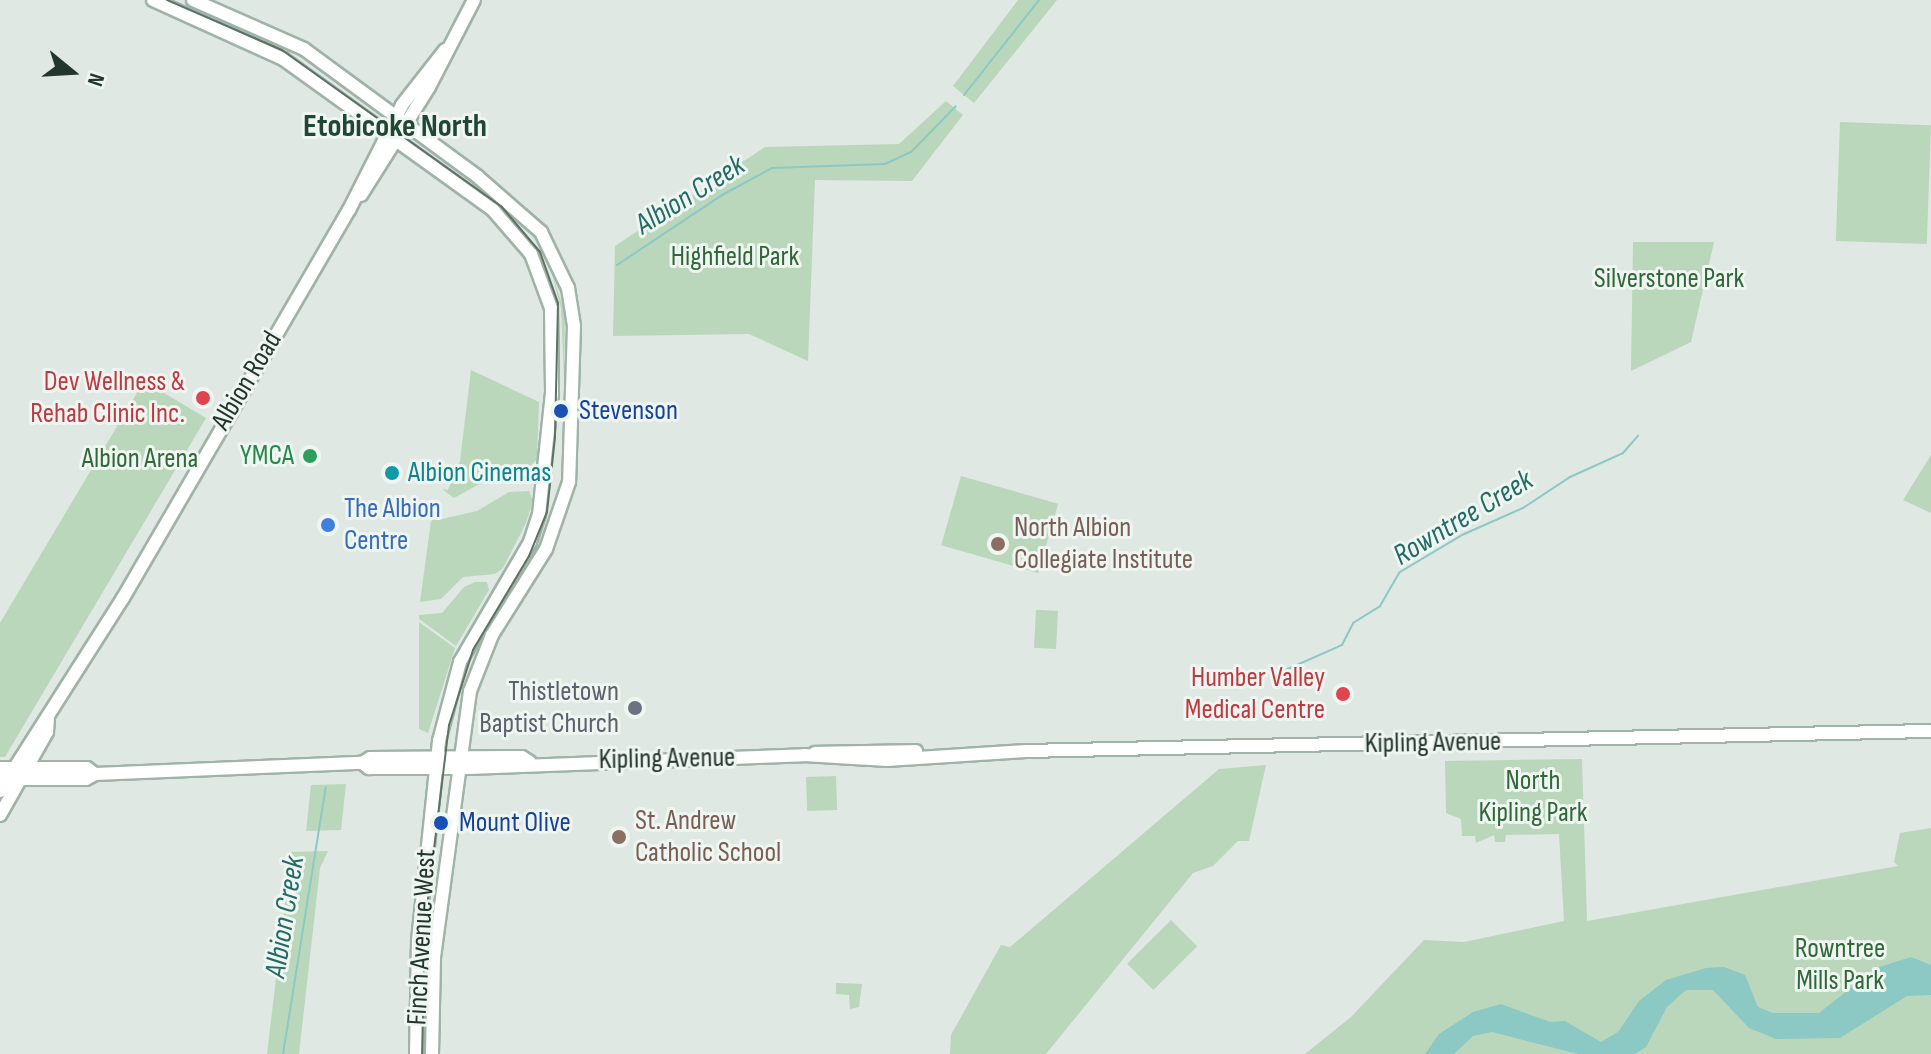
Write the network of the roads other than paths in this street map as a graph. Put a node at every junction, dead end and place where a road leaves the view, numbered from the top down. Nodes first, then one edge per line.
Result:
1 (153, 0) edge
2 (193, 0) edge
3 (474, 0) edge
4 (445, 50) junction
5 (397, 115) junction
6 (408, 124) junction
7 (392, 138) junction
8 (47, 726) junction
9 (1931, 731) edge
10 (436, 762) junction
11 (458, 762) junction
12 (67, 768) junction
13 (5, 774) edge
14 (25, 774) junction
15 (95, 774) junction
16 (0, 791) edge
17 (0, 815) edge
18 (416, 1054) edge
19 (432, 1054) edge

1 - 7 main road, Finch Avenue West
2 - 5 main road, Finch Avenue West
3 - 4 main road, Albion Road
4 - 5 main road, Albion Road
4 - 6 main road, Albion Road
5 - 6 main road, Finch Avenue West
5 - 7 main road, Albion Road
6 - 7 main road, Albion Road
6 - 11 main road, Finch Avenue West
7 - 8 main road, Albion Road
7 - 10 main road, Finch Avenue West
8 - 12 main road
8 - 13 main road, Albion Road
8 - 14 main road, Albion Road
9 - 11 main road, Kipling Avenue
10 - 11 main road, Kipling Avenue
10 - 15 main road, Kipling Avenue
10 - 18 main road, Finch Avenue West
11 - 19 main road, Finch Avenue West
12 - 14 main road, Kipling Avenue
12 - 15 main road, Kipling Avenue
13 - 14 main road, Kipling Avenue
13 - 16 main road, Albion Road
14 - 15 main road, Kipling Avenue
14 - 17 main road, Albion Road

